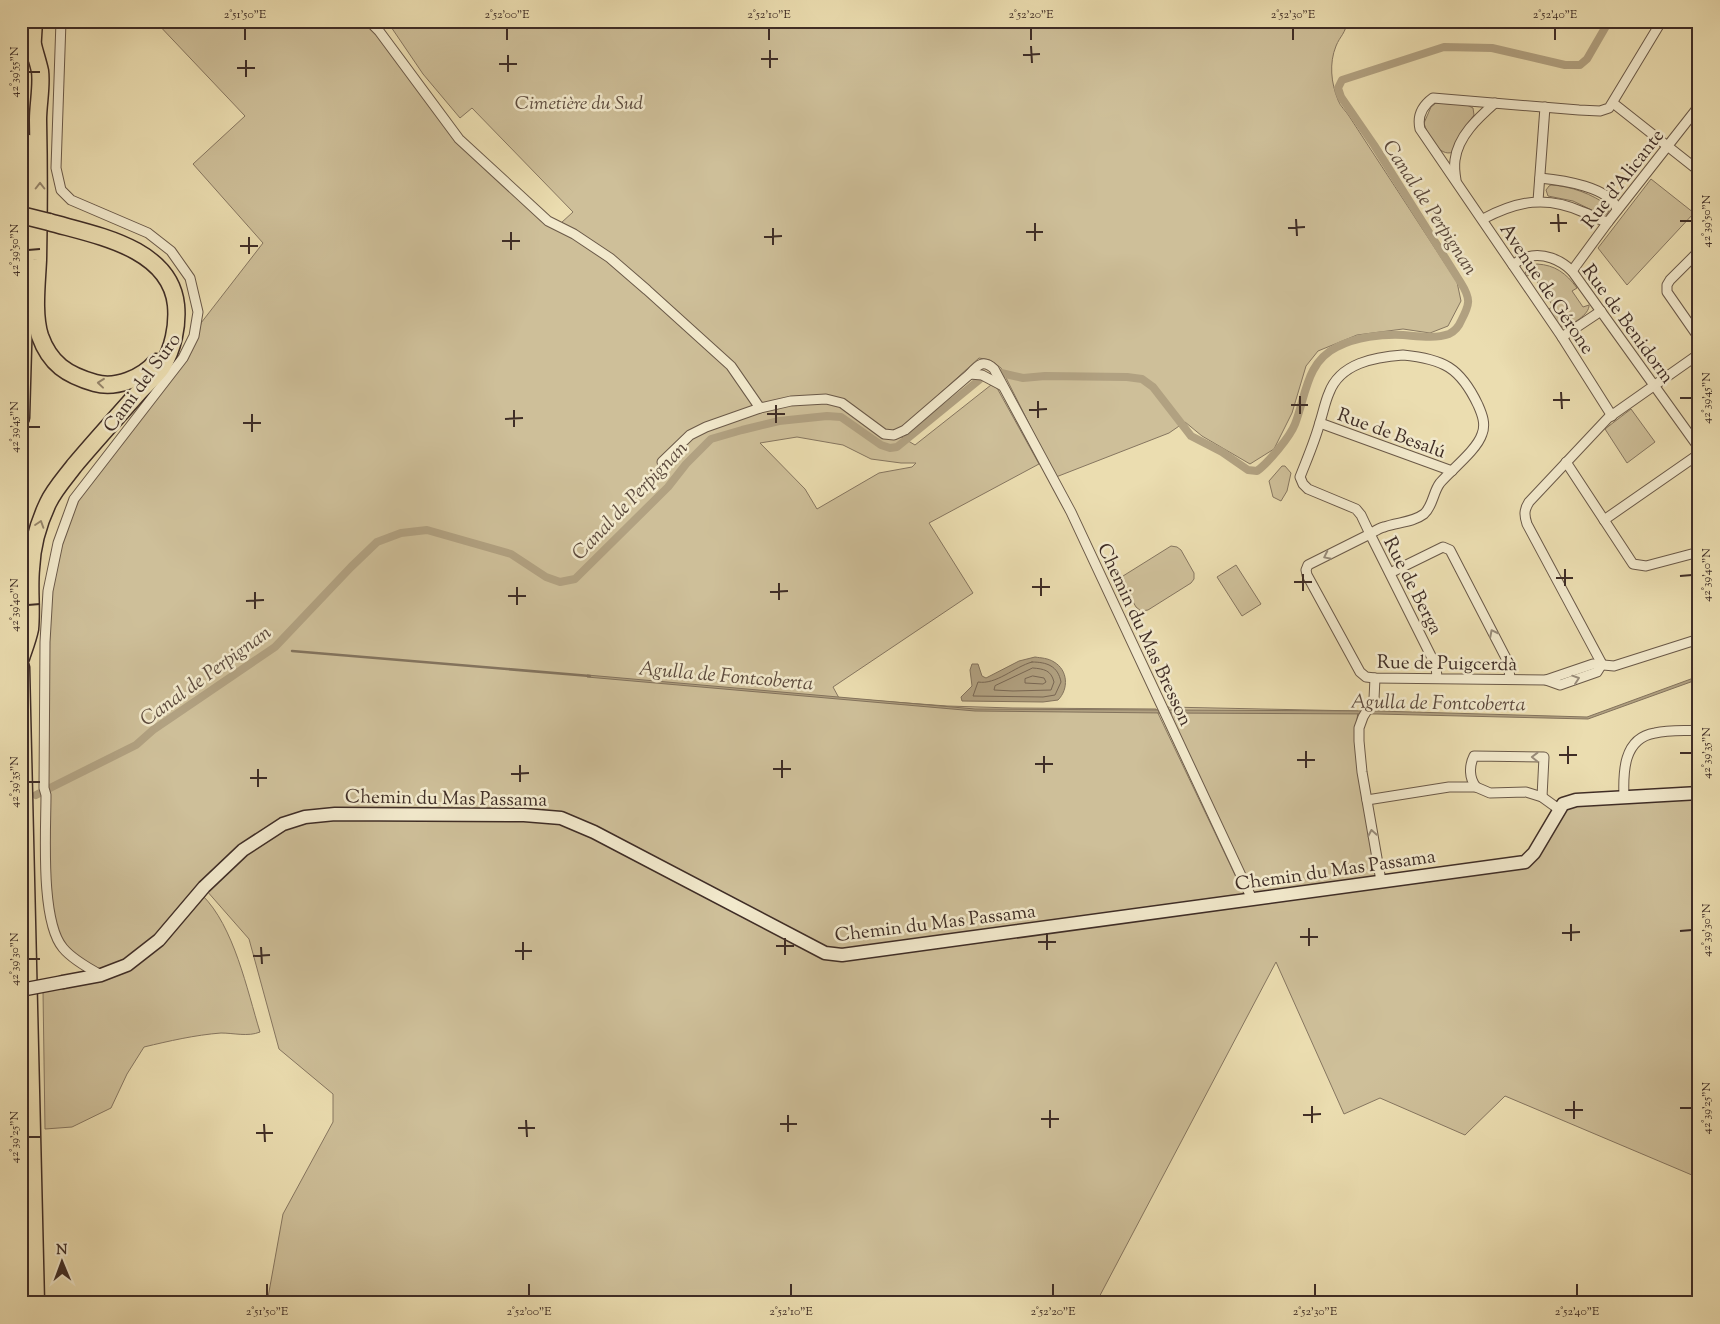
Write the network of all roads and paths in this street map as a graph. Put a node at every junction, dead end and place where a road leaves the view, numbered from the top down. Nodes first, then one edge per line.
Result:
1 (34, 21) edge
2 (61, 21) edge
3 (368, 21) edge
4 (1694, 21) edge
5 (1659, 22) edge
6 (33, 45) junction
7 (1495, 103) junction
8 (1613, 103) junction
9 (1546, 107) junction
10 (1698, 110) edge
11 (1668, 145) junction
12 (1699, 171) edge
13 (1540, 178) junction
14 (1456, 181) junction
15 (1538, 201) junction
16 (1617, 210) junction
17 (21, 215) edge
18 (1483, 219) junction
19 (1608, 222) junction
20 (1699, 251) edge
21 (1513, 265) junction
22 (1572, 271) junction
23 (1601, 311) junction
24 (1562, 337) junction
25 (1699, 338) edge
26 (171, 346) junction
27 (1699, 354) edge
28 (1654, 385) junction
29 (760, 408) junction
30 (1612, 416) junction
31 (21, 418) edge
32 (1320, 423) junction
33 (1699, 448) edge
34 (1699, 454) edge
35 (662, 462) dead end
36 (1566, 462) junction
37 (1452, 471) junction
38 (1604, 520) junction
39 (1370, 534) junction
40 (1699, 552) edge
41 (1390, 573) junction
42 (1699, 639) edge
43 (21, 658) edge
44 (1602, 664) junction
45 (21, 667) edge
46 (1375, 678) junction
47 (1438, 678) junction
48 (1510, 678) junction
49 (1699, 730) edge
50 (1476, 787) junction
51 (1699, 793) edge
52 (1542, 797) junction
53 (1624, 797) junction
54 (1367, 800) junction
55 (1560, 810) junction
56 (1381, 881) junction
57 (1252, 900) junction
58 (100, 975) junction
59 (21, 990) edge
60 (36, 1303) edge

1 - 6 highway
2 - 58 street, Cami del Suro
3 - 29 street
4 - 5 street
5 - 8 street
26 -> 6 highway
6 - 31 highway
7 - 9 street, Avenue de Gérone
7 - 14 street
7 - 14 street, Avenue de Gérone
8 - 9 street, Avenue de Gérone
8 - 11 street
9 - 13 street
10 - 11 street, Rue d'Alicante
11 - 12 street
11 - 16 street, Rue d'Alicante
13 - 15 street
13 - 16 street
14 - 18 street, Avenue de Gérone
15 - 18 street
15 - 19 street
16 - 19 street, Rue d'Alicante
17 - 26 highway, bridge
18 - 21 street, Avenue de Gérone
19 - 22 street, Rue d'Alicante
20 - 25 street
21 - 22 street, Rue de Benidorm
21 - 24 street, Avenue de Gérone
22 - 23 street, Rue de Benidorm
23 - 24 street
23 - 28 street, Rue de Benidorm
24 - 30 street, Avenue de Gérone
43 -> 26 highway
27 - 28 street
28 - 30 street
28 - 33 street, Rue de Benidorm
29 - 35 street, Chemin du Mas Bresson
29 - 57 street, Chemin du Mas Bresson
30 - 36 street
32 - 37 street, Rue de Besalú
32 - 37 street, Rue de Berga
32 - 39 street, Rue de Berga
34 - 38 street
36 - 38 street
36 - 44 street
37 - 39 street, Rue de Berga
38 - 40 street
39 - 41 street, Rue de Berga
39 -> 46 street, Rue de Puigcerdà
41 - 47 street, Rue de Berga
48 -> 41 street
42 - 44 street
44 - 48 street, Rue de Puigcerdà
45 - 60 highway
46 - 47 street, Rue de Puigcerdà
46 - 54 street
47 - 48 street, Rue de Puigcerdà
49 - 53 street
50 - 52 street
52 -> 50 street
50 - 54 street
51 - 53 street
52 - 55 street
53 - 55 street
56 -> 54 street
55 - 56 street, Chemin du Mas Passama
56 - 57 street, Chemin du Mas Passama
57 - 58 street, Chemin du Mas Passama
58 - 59 street, Chemin du Mas Passama, bridge

